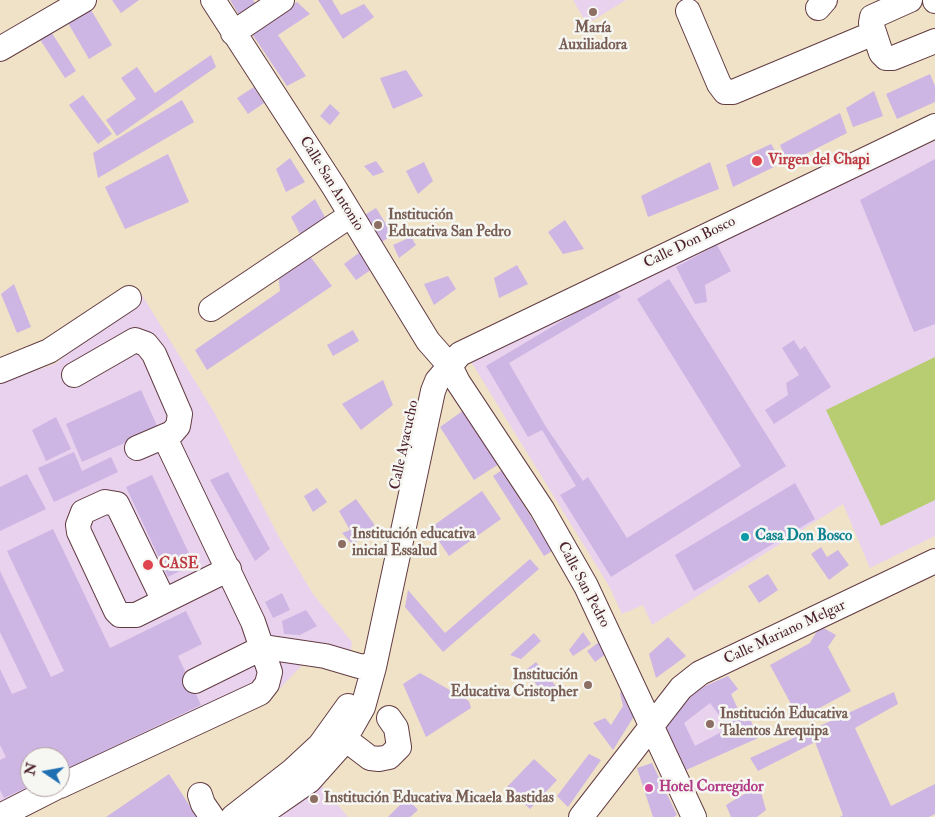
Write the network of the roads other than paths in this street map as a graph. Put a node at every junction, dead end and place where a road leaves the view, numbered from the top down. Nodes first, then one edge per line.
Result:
1 (84, 0) edge
2 (213, 0) edge
3 (282, 0) edge
4 (910, 0) edge
5 (688, 11) dead end
6 (874, 33) junction
7 (233, 34) junction
8 (935, 41) edge
9 (0, 49) edge
10 (935, 126) edge
11 (351, 216) junction
12 (129, 298) dead end
13 (211, 309) dead end
14 (450, 366) junction
15 (0, 371) edge
16 (74, 374) dead end
17 (165, 438) junction
18 (137, 448) dead end
19 (935, 561) edge
20 (228, 569) junction
21 (164, 601) junction
22 (264, 648) junction
23 (367, 666) junction
24 (195, 681) dead end
25 (389, 718) dead end
26 (651, 726) junction
27 (345, 739) junction
28 (70, 781) edge
29 (200, 795) dead end
30 (37, 797) edge
31 (0, 816) edge
32 (212, 817) edge
33 (233, 817) edge
34 (257, 817) edge
35 (581, 817) edge
36 (694, 817) edge

1 - 9 street
2 - 7 street, Calle San Antonio
3 - 7 street
4 - 6 street
5 - 6 street
6 - 8 street
7 - 11 street, Calle San Antonio
10 - 14 street, Calle Don Bosco
11 - 13 street
11 - 14 street, Calle San Antonio
12 - 15 street
14 - 23 street, Calle Ayacucho
14 - 26 street, Calle San Pedro
16 - 17 street
17 - 18 street
17 - 20 street
19 - 26 street, Calle Mariano Melgar
20 - 21 street
20 - 22 street
21 - 21 street
22 - 23 street
22 - 24 street
22 - 28 street
23 - 27 street, Calle Ayacucho
23 - 33 street, Calle Ayacucho
25 - 27 street
26 - 35 street, Calle Mariano Melgar
26 - 36 street, Calle San Pedro
27 - 34 street, Calle Ayacucho
29 - 32 street
30 - 31 street

